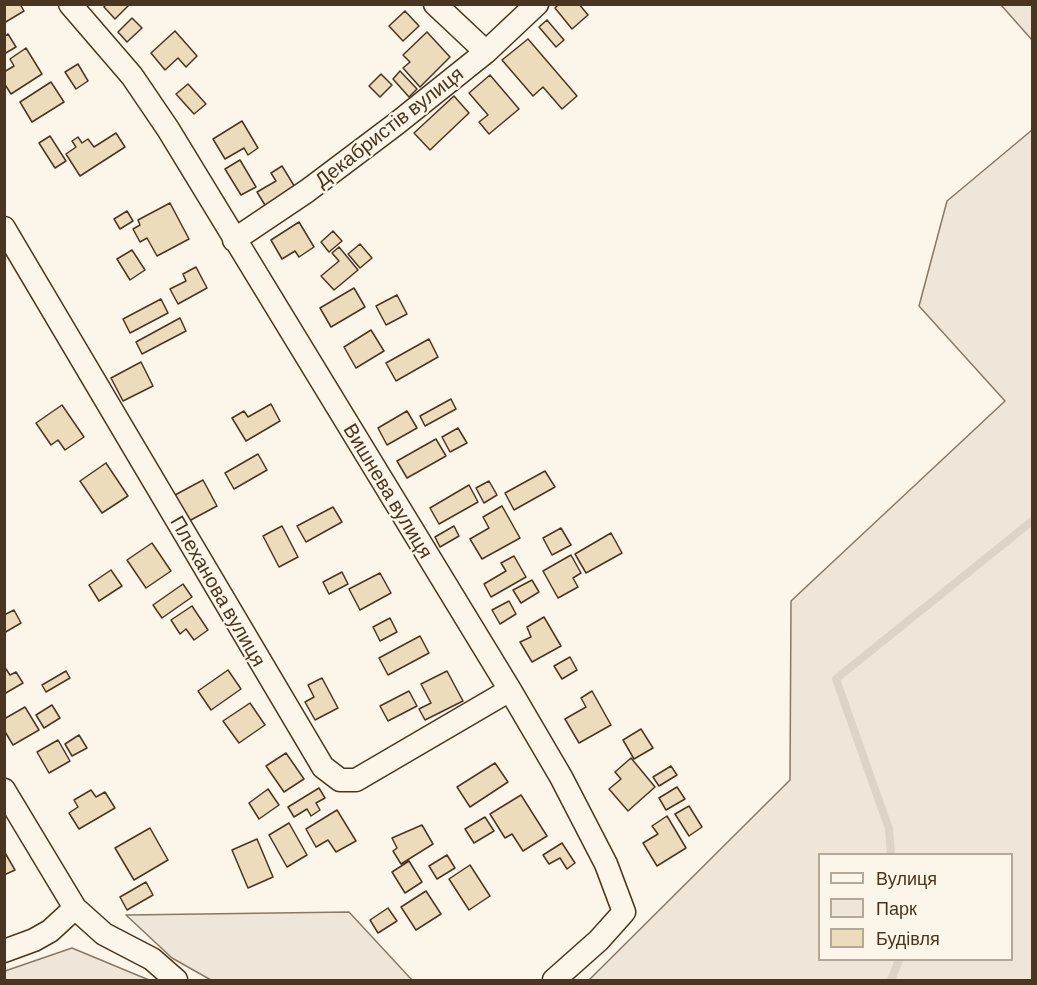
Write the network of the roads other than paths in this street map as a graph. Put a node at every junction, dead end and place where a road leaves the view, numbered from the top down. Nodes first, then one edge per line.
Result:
1 (70, 4) edge
2 (435, 4) edge
3 (537, 4) edge
4 (486, 52) junction
5 (4, 228) edge
6 (234, 240) junction
7 (510, 690) junction
8 (4, 790) edge
9 (75, 908) junction
10 (4, 951) edge
11 (177, 981) edge
12 (554, 981) edge

1 - 6 street, Вишнева вулиця
2 - 4 street
3 - 4 street, Декабристів вулиця
4 - 6 street, Декабристів вулиця
5 - 7 street, Плеханова вулиця
6 - 7 street, Вишнева вулиця
7 - 12 street, Вишнева вулиця
8 - 9 street
9 - 10 street
9 - 11 street

